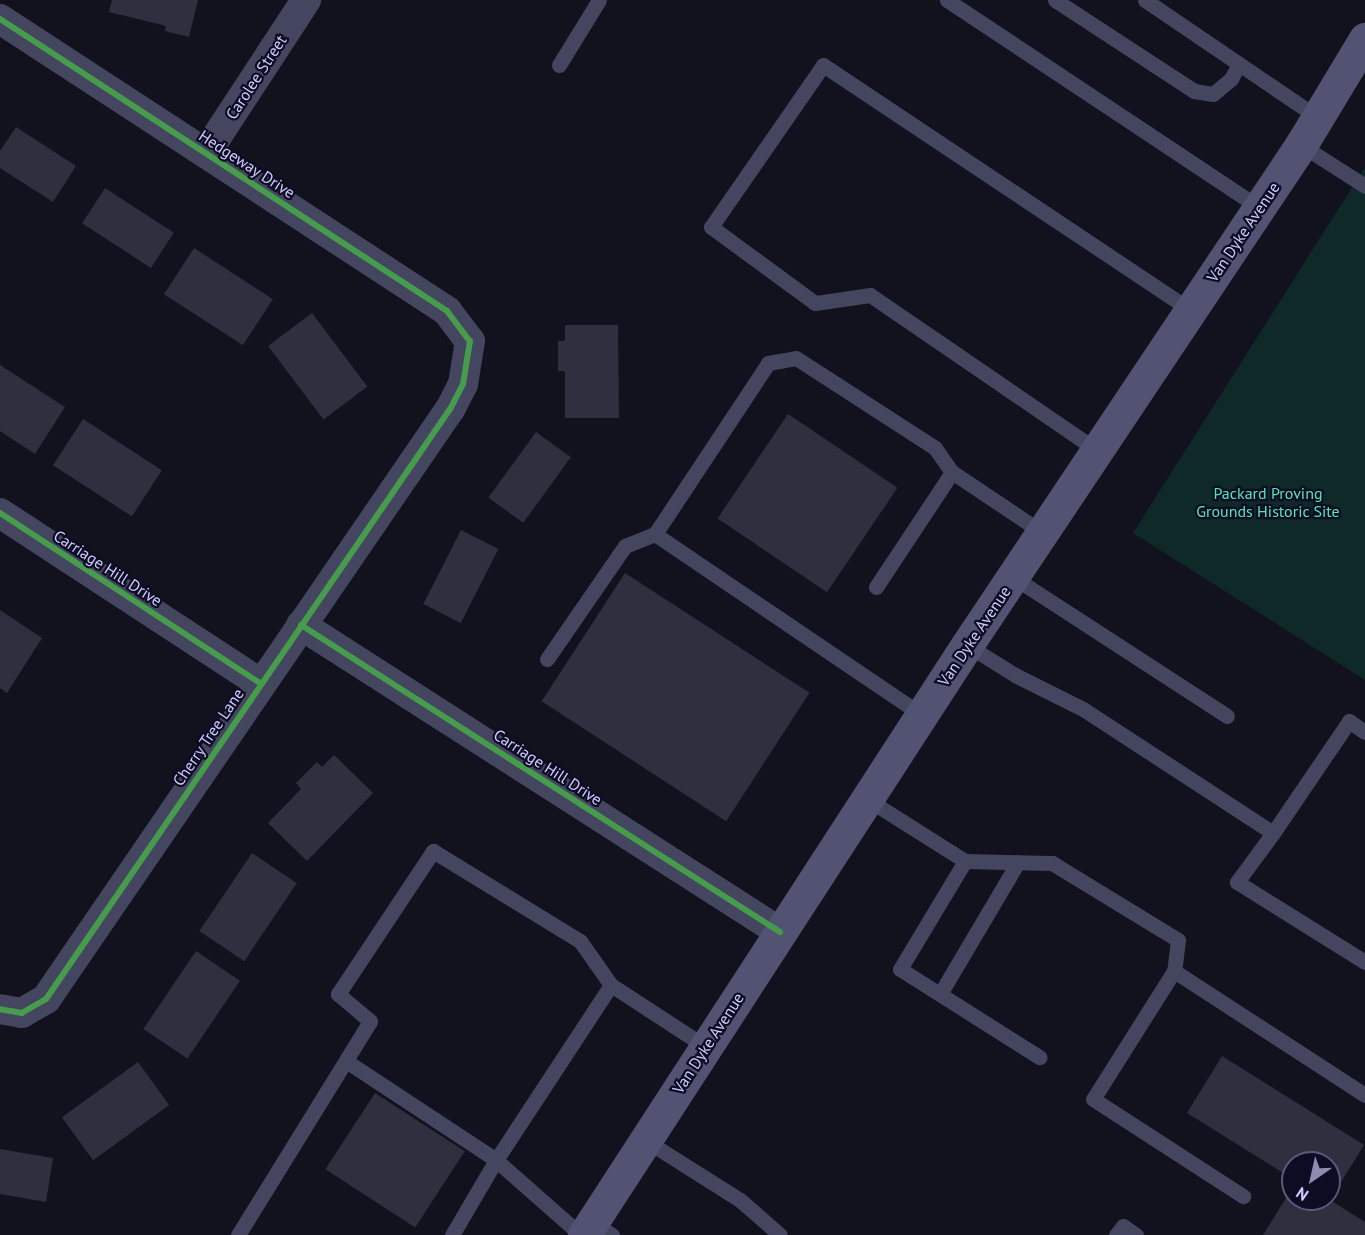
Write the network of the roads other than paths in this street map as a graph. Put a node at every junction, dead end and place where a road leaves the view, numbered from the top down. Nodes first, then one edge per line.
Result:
1 (306, 0) edge
2 (598, 0) edge
3 (947, 0) edge
4 (1055, 0) edge
5 (1145, 0) edge
6 (0, 19) edge
7 (1365, 39) edge
8 (1239, 64) junction
9 (559, 65) dead end
10 (1356, 71) edge
11 (1317, 117) junction
12 (1300, 145) junction
13 (206, 153) junction
14 (1365, 186) edge
15 (1259, 207) junction
16 (1191, 310) junction
17 (470, 341) joint
18 (1098, 451) junction
19 (952, 472) junction
20 (0, 513) edge
21 (1043, 533) junction
22 (655, 534) junction
23 (1013, 578) junction
24 (876, 587) dead end
25 (301, 625) junction
26 (967, 645) junction
27 (547, 658) dead end
28 (261, 684) junction
29 (922, 715) junction
30 (1227, 716) dead end
31 (1365, 732) edge
32 (867, 799) junction
33 (1273, 833) junction
34 (965, 861) junction
35 (1018, 862) junction
36 (780, 932) junction
37 (1365, 962) edge
38 (1174, 971) junction
39 (610, 985) junction
40 (940, 994) junction
41 (11, 1011) edge
42 (706, 1047) junction
43 (1038, 1057) dead end
44 (346, 1061) junction
45 (1365, 1095) edge
46 (645, 1140) junction
47 (496, 1160) junction
48 (1243, 1196) dead end
49 (592, 1232) edge
50 (238, 1235) edge
51 (452, 1235) edge
52 (780, 1235) edge
53 (1116, 1235) edge
54 (1136, 1235) edge

1 - 13 street, Carolee Street
2 - 9 lane
3 - 15 lane
4 - 8 lane
5 - 8 lane
6 - 13 street, Hedgeway Drive
7 - 10 main road, Van Dyke Avenue
8 - 11 lane
10 - 11 main road, Van Dyke Avenue
11 - 12 main road, Van Dyke Avenue
12 - 14 lane
12 - 15 main road, Van Dyke Avenue
13 - 17 street, Hedgeway Drive
15 - 16 main road, Van Dyke Avenue
16 - 18 main road, Van Dyke Avenue
16 - 18 lane
17 - 25 street, Cherry Tree Lane
18 - 21 main road, Van Dyke Avenue
19 - 21 lane
19 - 22 lane
19 - 24 lane
20 - 28 street, Carriage Hill Drive
21 - 23 main road, Van Dyke Avenue
22 - 27 lane
22 - 29 lane
23 - 26 main road, Van Dyke Avenue
23 - 30 lane
25 - 28 street, Cherry Tree Lane
25 - 36 street, Carriage Hill Drive
26 - 29 main road, Van Dyke Avenue
26 - 33 lane
28 - 41 street, Cherry Tree Lane
29 - 32 main road, Van Dyke Avenue
31 - 33 lane
32 - 34 lane
32 - 36 main road, Van Dyke Avenue
33 - 37 lane
34 - 35 lane
34 - 40 lane
35 - 38 lane
35 - 40 lane
36 - 42 main road, Van Dyke Avenue
38 - 45 lane
38 - 48 lane
39 - 42 lane
39 - 44 lane
39 - 47 lane
40 - 43 lane
42 - 46 main road, Van Dyke Avenue
44 - 47 lane
44 - 50 lane
46 - 49 main road, Van Dyke Avenue
46 - 52 lane
47 - 49 lane
47 - 51 lane
53 - 54 lane

